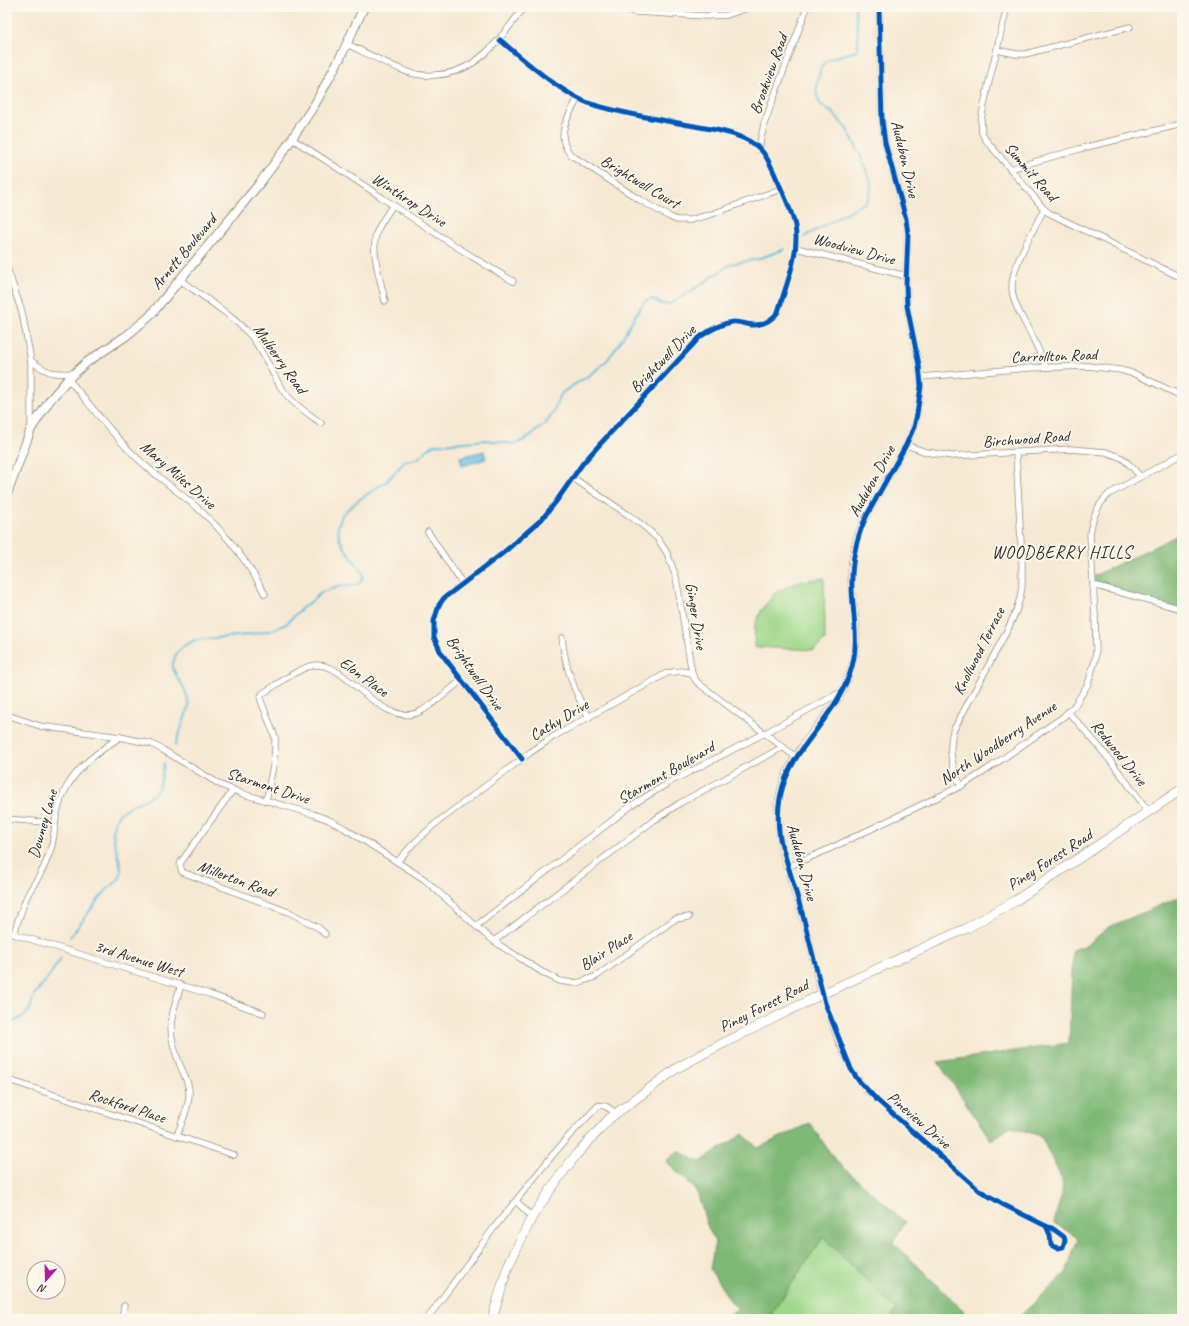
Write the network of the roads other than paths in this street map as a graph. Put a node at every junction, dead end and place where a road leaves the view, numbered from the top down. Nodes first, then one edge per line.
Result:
1 (364, 7) edge
2 (524, 7) edge
3 (617, 7) edge
4 (750, 7) edge
5 (806, 7) edge
6 (878, 7) edge
7 (1007, 7) edge
8 (1130, 27) dead end
9 (500, 40) junction
10 (346, 44) junction
11 (997, 50) junction
12 (578, 98) junction
13 (1182, 124) edge
14 (292, 140) junction
15 (760, 150) junction
16 (1010, 169) junction
17 (781, 189) junction
18 (394, 204) junction
19 (1044, 209) junction
20 (796, 248) junction
21 (7, 268) edge
22 (906, 276) junction
23 (1182, 278) edge
24 (180, 280) junction
25 (513, 280) dead end
26 (385, 301) dead end
27 (32, 361) junction
28 (1046, 367) junction
29 (71, 376) junction
30 (921, 377) junction
31 (1182, 396) edge
32 (321, 423) dead end
33 (31, 430) junction
34 (906, 445) junction
35 (1016, 453) junction
36 (1182, 454) edge
37 (1140, 476) junction
38 (573, 478) junction
39 (7, 494) edge
40 (428, 532) dead end
41 (462, 583) junction
42 (1093, 585) junction
43 (265, 594) dead end
44 (1182, 608) edge
45 (562, 638) dead end
46 (692, 673) junction
47 (462, 680) junction
48 (843, 691) junction
49 (1068, 712) junction
50 (7, 715) edge
51 (589, 717) junction
52 (765, 734) junction
53 (120, 737) junction
54 (783, 747) junction
55 (796, 757) junction
56 (522, 759) junction
57 (960, 786) junction
58 (233, 790) junction
59 (1181, 793) edge
60 (266, 801) junction
61 (1148, 812) junction
62 (7, 819) edge
63 (55, 823) junction
64 (397, 862) junction
65 (788, 867) junction
66 (689, 917) dead end
67 (476, 926) junction
68 (7, 932) edge
69 (14, 934) junction
70 (325, 934) dead end
71 (494, 941) junction
72 (181, 985) junction
73 (822, 994) junction
74 (263, 1013) dead end
75 (12, 1081) dead end
76 (616, 1114) junction
77 (177, 1136) junction
78 (234, 1155) dead end
79 (516, 1201) junction
80 (532, 1217) junction
81 (1046, 1226) dead end
82 (124, 1306) dead end
83 (122, 1319) edge
84 (427, 1319) edge
85 (492, 1319) edge

1 - 10 main road, Arnett Boulevard
2 - 9 street
3 - 4 street
5 - 15 street, Brookview Road
6 - 22 street, Audubon Drive
7 - 11 street, Summit Road
8 - 11 street
9 - 10 street
9 - 12 street, Brightwell Drive
10 - 14 main road, Arnett Boulevard
11 - 16 street, Summit Road
12 - 15 street, Brightwell Drive
12 - 17 street, Brightwell Court
13 - 16 street
14 - 18 street, Winthrop Drive
14 - 24 main road, Arnett Boulevard
15 - 17 street, Brightwell Drive
16 - 19 street, Summit Road
17 - 20 street, Brightwell Drive
18 - 25 street, Winthrop Drive
18 - 26 street
19 - 23 street, Summit Road
19 - 28 street
20 - 22 street, Woodview Drive
20 - 38 street, Brightwell Drive
21 - 27 street
22 - 30 street, Audubon Drive
24 - 29 main road, Arnett Boulevard
24 - 32 street, Mulberry Road
27 - 29 street
27 - 33 street
28 - 30 street, Carrollton Road
28 - 31 street, Carrollton Road
29 - 33 main road, Arnett Boulevard
29 - 43 street, Mary Miles Drive
30 - 34 street, Audubon Drive
33 - 39 main road, Arnett Boulevard
34 - 35 street, Birchwood Road
34 - 48 street, Audubon Drive
35 - 37 street, Birchwood Road
35 - 57 street, Knollwood Terrace
36 - 37 street, North Woodberry Avenue
37 - 42 street, North Woodberry Avenue
38 - 41 street, Brightwell Drive
38 - 46 street, Ginger Drive
40 - 41 street
41 - 47 street, Brightwell Drive
42 - 44 street
42 - 49 street, North Woodberry Avenue
45 - 51 street
46 - 51 street, Cathy Drive
46 - 52 street, Ginger Drive
47 - 56 street, Brightwell Drive
47 - 60 street, Elon Place
48 - 52 street, Starmont Boulevard
48 - 55 street, Audubon Drive
49 - 57 street, North Woodberry Avenue
49 - 61 street, Redwood Drive
50 - 53 street, Starmont Drive
51 - 56 street, Cathy Drive
52 - 54 street, Ginger Drive
52 - 67 street, Starmont Boulevard
53 - 58 street, Starmont Drive
53 - 63 street, Downey Lane
54 - 55 street, Ginger Drive
54 - 71 street, Starmont Boulevard
55 - 65 street, Audubon Drive
56 - 64 street, Cathy Drive
57 - 65 street, North Woodberry Avenue
58 - 60 street, Starmont Drive
58 - 70 street, Millerton Road
59 - 61 main road, Piney Forest Road
60 - 64 street, Starmont Drive
61 - 73 main road, Piney Forest Road
62 - 63 street
63 - 69 street, Downey Lane
64 - 67 street, Starmont Drive
65 - 73 street, Audubon Drive
66 - 71 street, Blair Place
67 - 71 street, Blair Place
68 - 69 street, 3rd Avenue West
69 - 72 street, 3rd Avenue West
72 - 74 street, 3rd Avenue West
72 - 77 street
73 - 76 main road, Piney Forest Road
73 - 81 street, Pineview Drive
75 - 77 street, Rockford Place
76 - 79 street
76 - 80 main road, Piney Forest Road
77 - 78 street, Rockford Place
79 - 80 street
79 - 84 street
80 - 85 main road, Piney Forest Road
82 - 83 street

